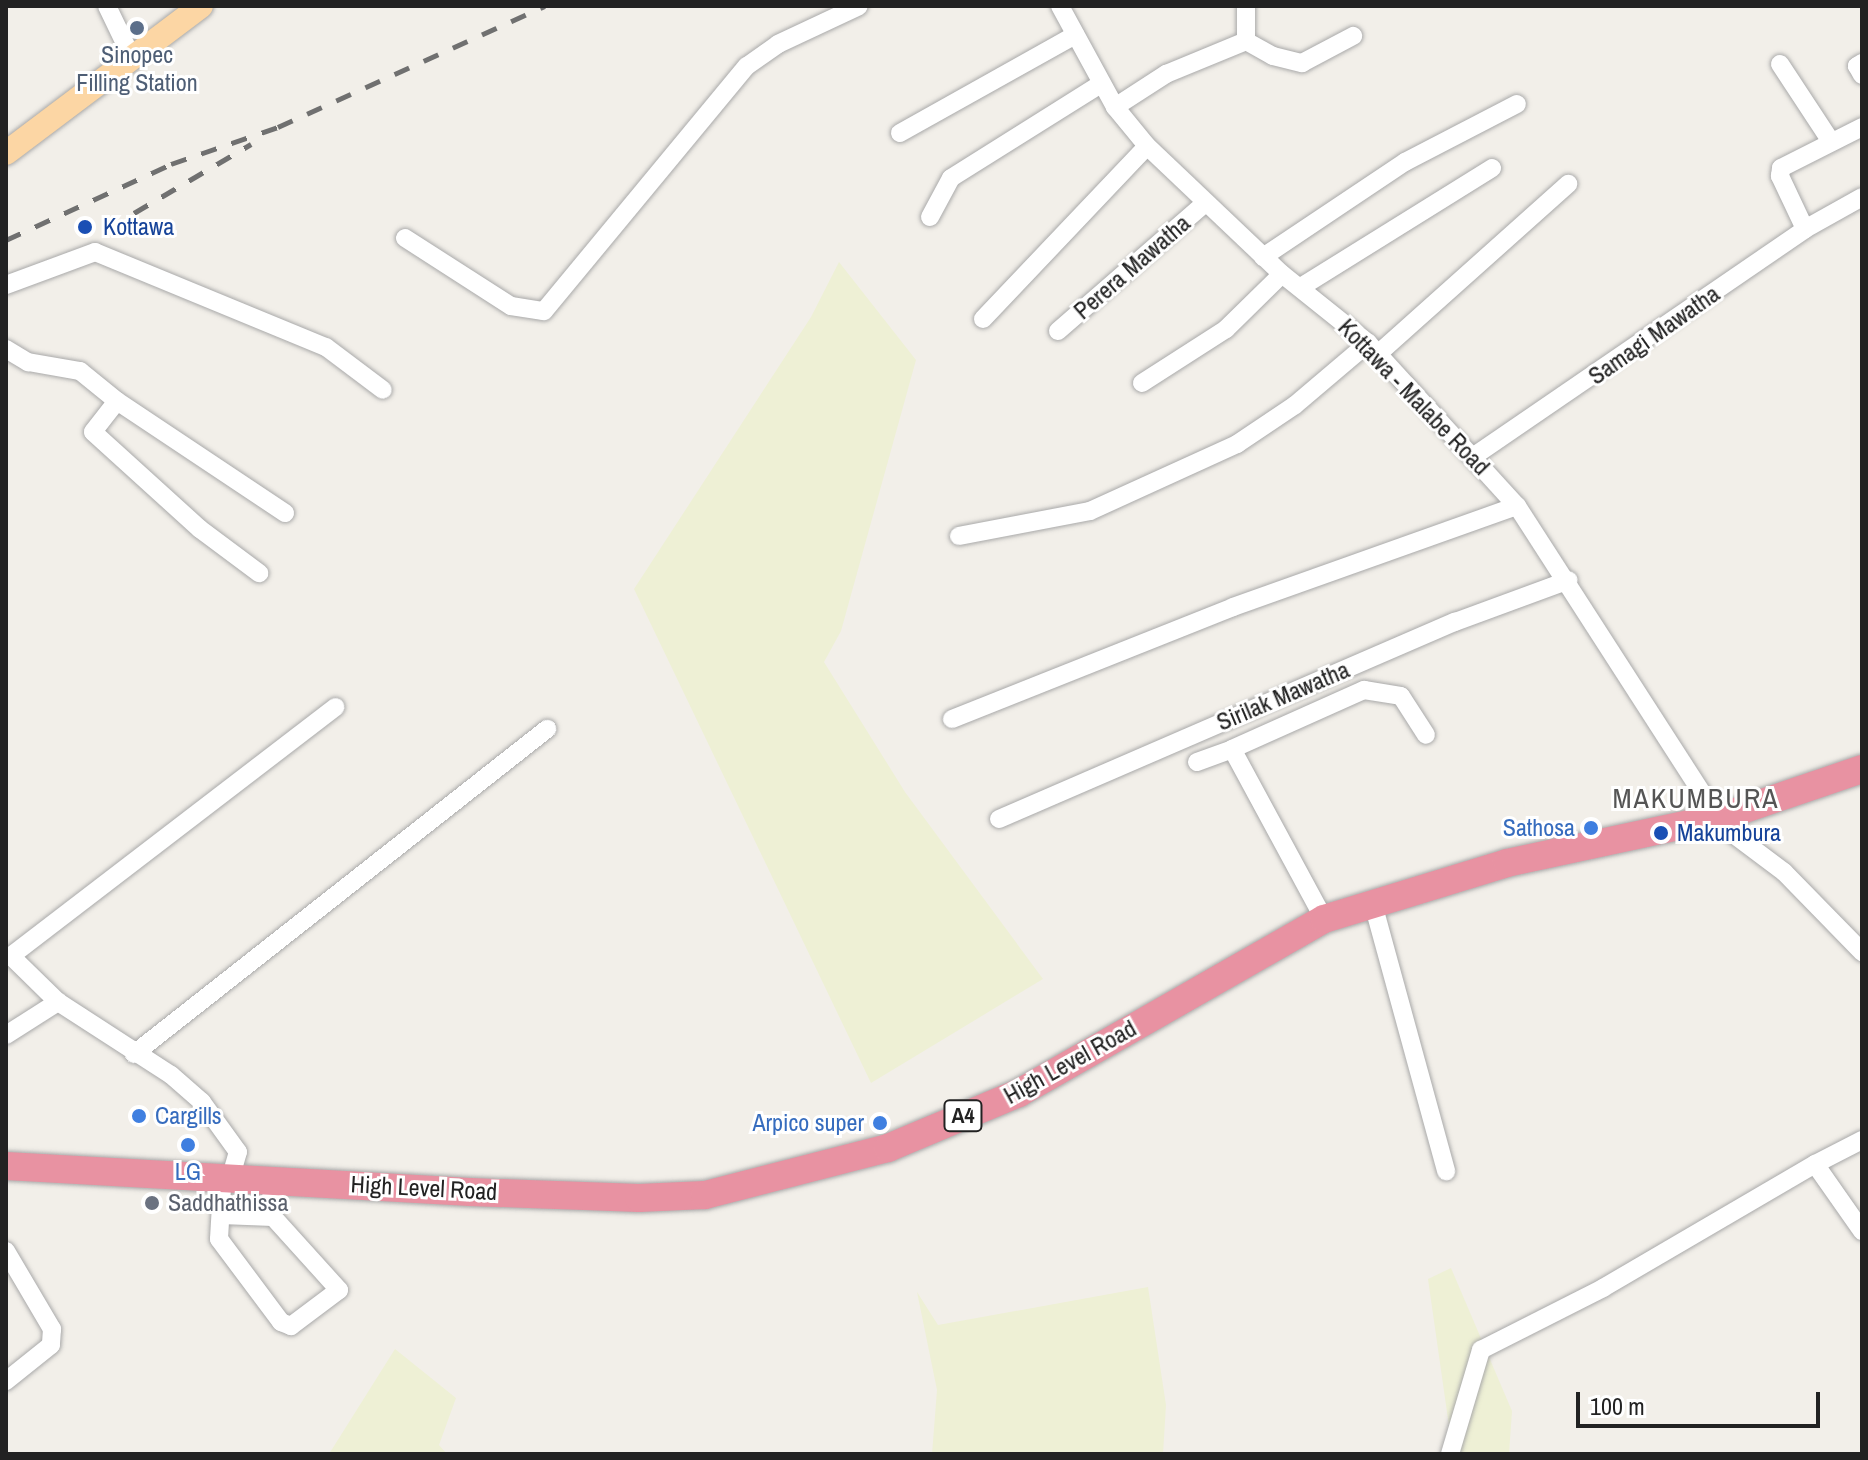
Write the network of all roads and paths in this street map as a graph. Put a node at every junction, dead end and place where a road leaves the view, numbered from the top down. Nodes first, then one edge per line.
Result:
1 (107, 6) edge
2 (201, 6) edge
3 (859, 6) edge
4 (1060, 6) edge
5 (1246, 6) edge
6 (1075, 35) junction
7 (1353, 36) dead end
8 (1246, 41) junction
9 (132, 58) junction
10 (1862, 63) edge
11 (1780, 64) dead end
12 (1862, 75) edge
13 (1101, 84) junction
14 (1517, 104) dead end
15 (1115, 107) junction
16 (1862, 127) edge
17 (900, 133) dead end
18 (1830, 140) junction
19 (10, 143) edge
20 (1147, 146) junction
21 (1492, 168) dead end
22 (1568, 184) dead end
23 (1862, 197) edge
24 (1205, 203) junction
25 (930, 217) dead end
26 (1805, 229) junction
27 (405, 238) dead end
28 (1263, 257) junction
29 (1282, 274) junction
30 (6, 285) edge
31 (1301, 287) junction
32 (983, 319) dead end
33 (1058, 331) dead end
34 (1374, 348) junction
35 (6, 349) edge
36 (1142, 383) dead end
37 (383, 390) dead end
38 (117, 401) junction
39 (1474, 456) junction
40 (1517, 506) junction
41 (285, 513) dead end
42 (959, 536) dead end
43 (259, 573) dead end
44 (1569, 580) junction
45 (335, 707) dead end
46 (952, 719) dead end
47 (547, 729) dead end
48 (1426, 735) dead end
49 (1232, 749) junction
50 (1197, 762) dead end
51 (1862, 769) edge
52 (1862, 781) edge
53 (999, 819) dead end
54 (1722, 822) junction
55 (1375, 911) junction
56 (1324, 919) junction
57 (1862, 952) edge
58 (8, 956) edge
59 (58, 1002) junction
60 (6, 1035) edge
61 (134, 1054) junction
62 (1021, 1099) junction
63 (1862, 1140) edge
64 (1815, 1164) junction
65 (6, 1166) edge
66 (1446, 1171) dead end
67 (6, 1186) edge
68 (225, 1193) junction
69 (272, 1204) junction
70 (1862, 1231) edge
71 (6, 1251) edge
72 (6, 1381) edge
73 (1450, 1454) edge

1 - 9 street
2 - 9 main road
3 - 27 street
4 - 6 street, Kottawa - Malabe Road
5 - 8 street
6 - 13 street, Kottawa - Malabe Road
6 - 17 street
7 - 8 street
8 - 15 street
9 - 19 main road
10 - 12 street
11 - 18 street
13 - 15 street, Kottawa - Malabe Road
13 - 25 street
14 - 28 street
15 - 20 street, Kottawa - Malabe Road
16 - 18 street
18 - 26 street
20 - 24 street, Kottawa - Malabe Road
20 - 32 street
21 - 31 street
22 - 34 street
23 - 26 street, Samagi Mawatha
24 - 28 street, Kottawa - Malabe Road
24 - 33 street, Perera Mawatha
26 - 39 street, Samagi Mawatha
28 - 29 street, Kottawa - Malabe Road
29 - 31 street, Kottawa - Malabe Road
29 - 36 street
30 - 37 street
31 - 34 street, Kottawa - Malabe Road
34 - 39 street, Kottawa - Malabe Road
34 - 42 street
35 - 38 street
38 - 41 street
38 - 43 street
39 - 40 street, Kottawa - Malabe Road
40 - 44 street, Kottawa - Malabe Road
40 - 46 street
44 - 53 street, Sirilak Mawatha
44 - 54 street, Kottawa - Malabe Road
45 - 58 street
47 - 61 street
48 - 49 street
49 - 50 street
49 - 56 street
51 - 54 highway, High Level Road / A4
52 - 54 highway, High Level Road / A4
54 - 55 highway, High Level Road / A4
54 - 56 highway, High Level Road / A4
54 - 57 street, Kottawa - Malabe Road
55 - 62 highway, High Level Road / A4
55 - 66 street
56 - 62 highway, High Level Road / A4
58 - 59 street
59 - 60 street
59 - 61 street
61 - 68 street
62 - 68 highway, High Level Road / A4
62 - 69 highway, High Level Road / A4
63 - 64 street
64 - 70 street
64 - 73 street
65 - 68 highway, High Level Road / A4
67 - 68 highway, High Level Road / A4
68 - 69 highway, High Level Road / A4
68 - 69 street
71 - 72 street

